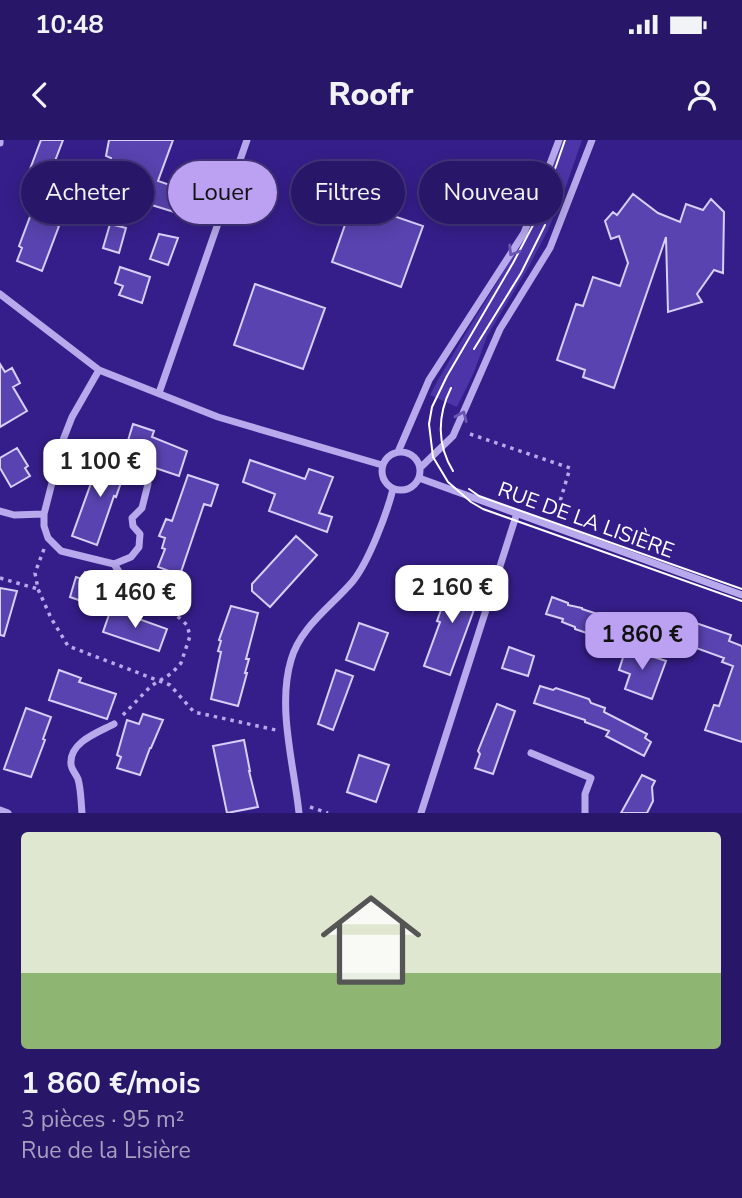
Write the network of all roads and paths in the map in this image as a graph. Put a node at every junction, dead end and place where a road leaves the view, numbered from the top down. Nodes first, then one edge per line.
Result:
1 (247, 140) edge
2 (559, 140) edge
3 (592, 140) edge
4 (0, 293) edge
5 (99, 370) junction
6 (159, 393) junction
7 (470, 434) dead end
8 (398, 452) junction
9 (382, 465) junction
10 (420, 468) junction
11 (419, 478) junction
12 (148, 484) dead end
13 (393, 489) junction
14 (0, 511) edge
15 (516, 513) junction
16 (557, 513) dead end
17 (44, 514) junction
18 (48, 538) junction
19 (114, 564) junction
20 (0, 578) edge
21 (38, 589) junction
22 (742, 595) edge
23 (167, 606) joint
24 (160, 680) junction
25 (114, 724) joint
26 (288, 733) junction
27 (531, 753) dead end
28 (0, 810) edge
29 (8, 813) edge
30 (82, 813) edge
31 (299, 813) edge
32 (421, 813) edge
33 (585, 813) edge

1 - 6 street
2 -> 8 street
10 -> 3 street
4 - 5 street
5 - 6 street
5 - 17 street
6 - 9 street
7 - 16 path
8 - 9 street
8 - 10 street
9 - 13 street
10 - 11 street
11 - 13 street
11 - 15 street, RUE DE LA LISIÈRE
12 - 19 street
13 - 26 street
14 - 17 street
15 - 22 street, RUE DE LA LISIÈRE
15 - 32 street
17 - 18 street
18 - 19 street
18 - 21 path
19 - 23 street
20 - 21 path
21 - 24 path
23 - 24 path
24 - 25 path
24 - 26 path
25 - 30 street
26 - 31 street
27 - 33 street
28 - 29 street

